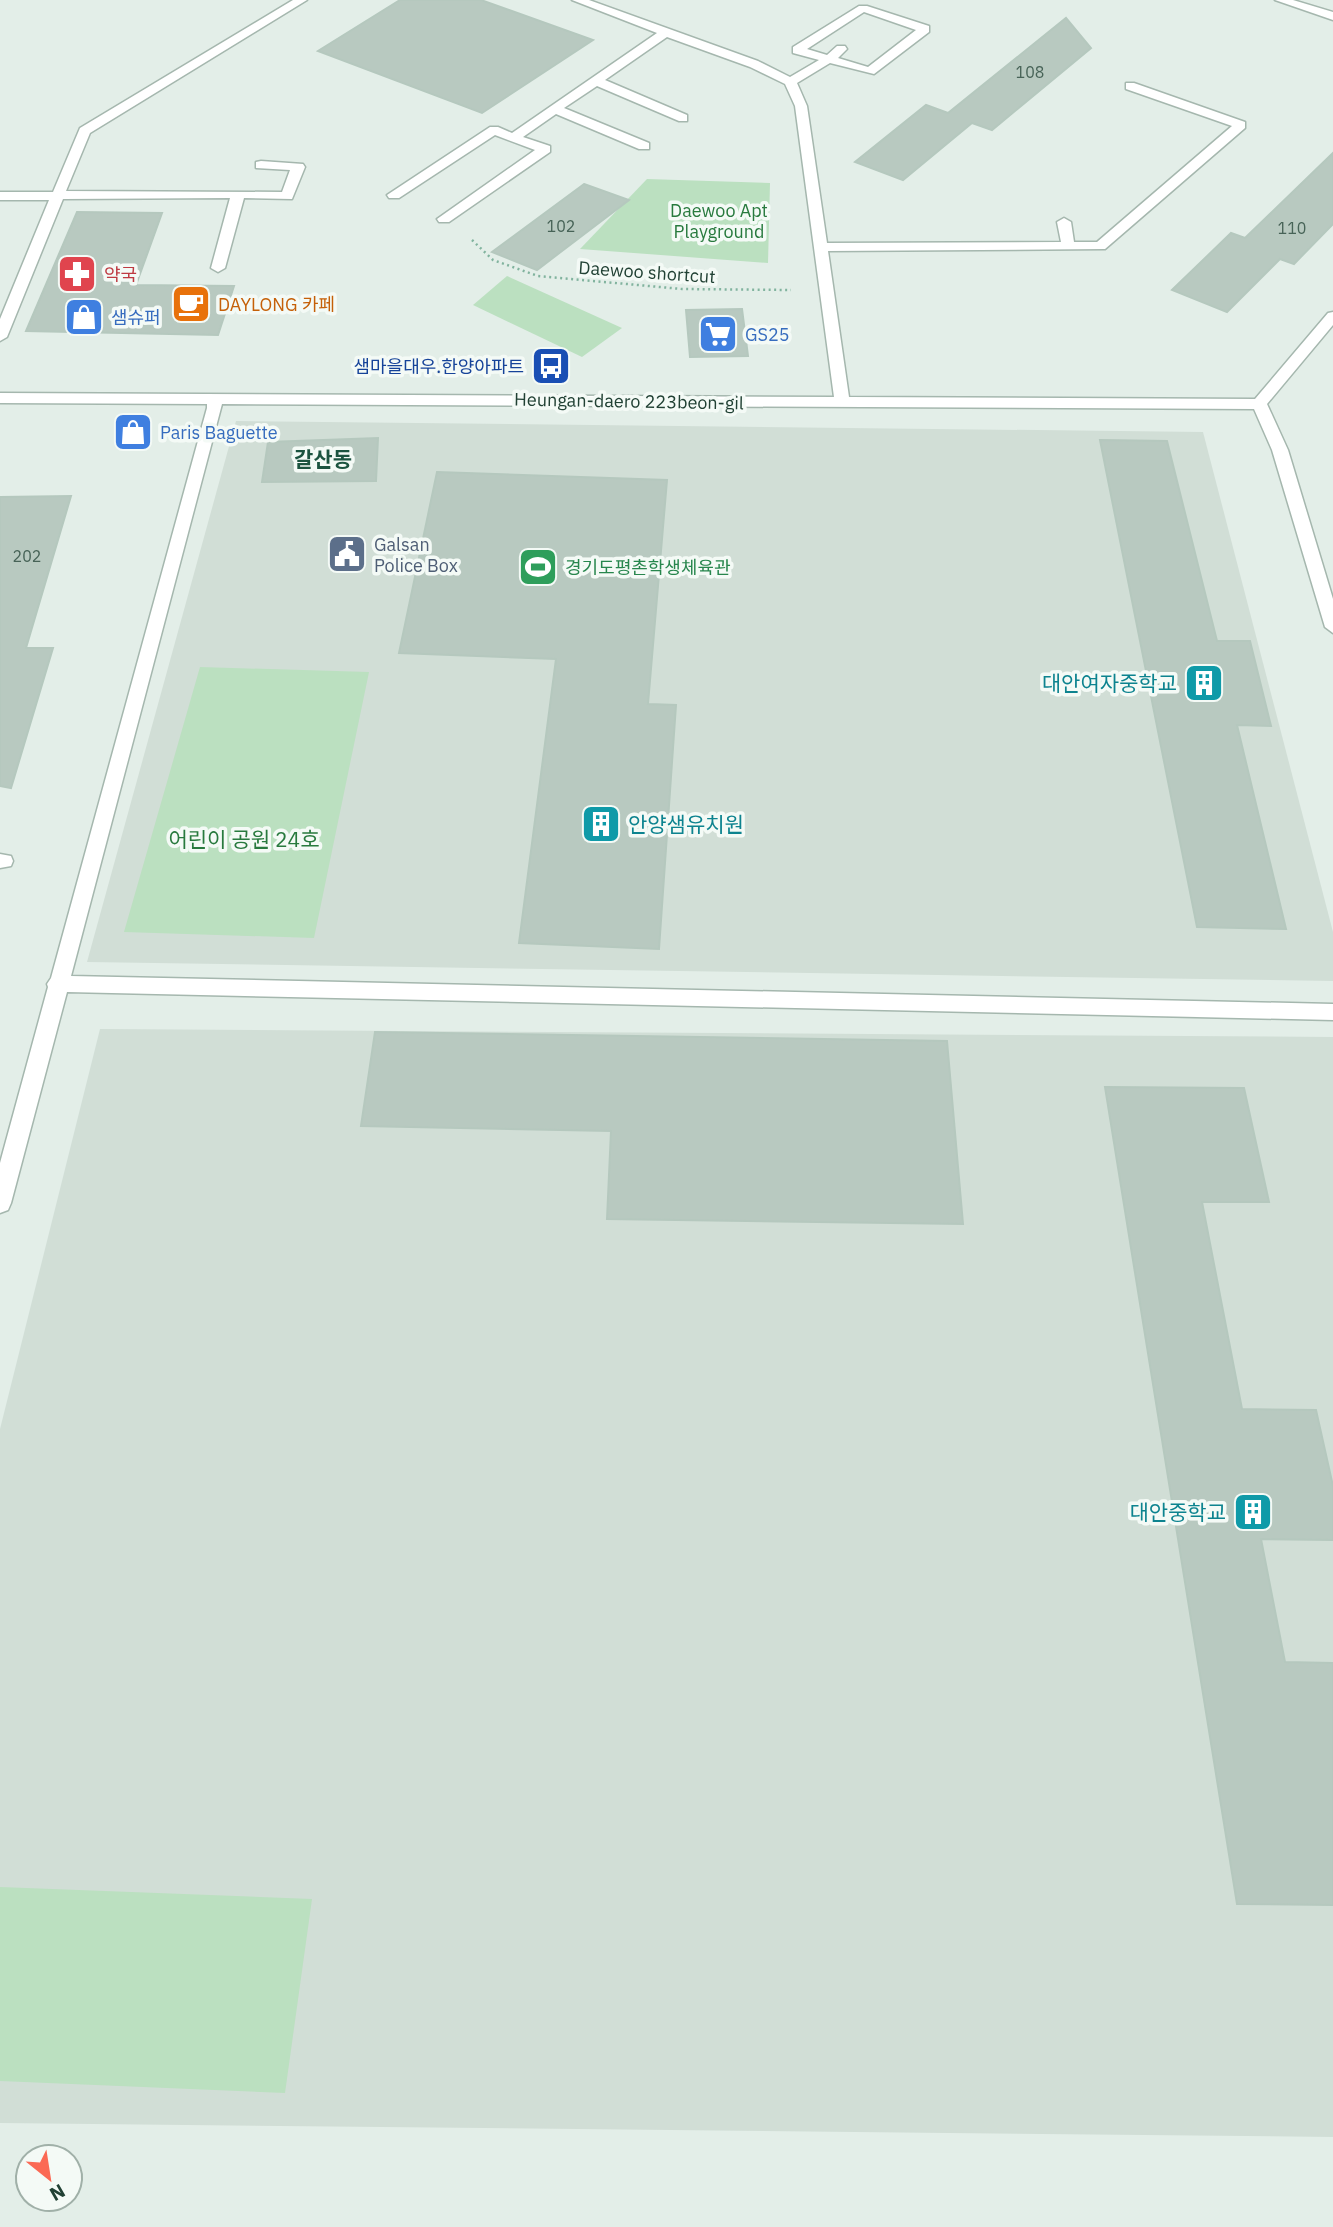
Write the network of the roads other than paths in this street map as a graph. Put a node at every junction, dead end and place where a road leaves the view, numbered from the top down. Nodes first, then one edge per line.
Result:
1 (301, 0) edge
2 (578, 0) edge
3 (1281, 0) edge
4 (1333, 16) edge
5 (666, 32) junction
6 (841, 49) dead end
7 (829, 59) junction
8 (596, 81) junction
9 (790, 82) junction
10 (1130, 86) dead end
11 (555, 109) junction
12 (683, 118) dead end
13 (513, 138) junction
14 (644, 146) dead end
15 (261, 165) dead end
16 (238, 194) junction
17 (58, 195) junction
18 (394, 195) dead end
19 (0, 196) edge
20 (444, 219) dead end
21 (1064, 222) dead end
22 (1068, 245) junction
23 (820, 247) junction
24 (218, 268) dead end
25 (1333, 316) edge
26 (0, 337) edge
27 (213, 397) junction
28 (0, 398) edge
29 (842, 404) junction
30 (1259, 404) junction
31 (1333, 627) edge
32 (57, 985) junction
33 (1333, 1012) edge
34 (0, 1203) edge

1 - 17 street
2 - 5 street
3 - 4 street
5 - 8 street
5 - 9 street
6 - 7 street
7 - 7 street
7 - 9 street
8 - 11 street
8 - 12 street
9 - 23 street
10 - 22 street
11 - 13 street
11 - 14 street
13 - 18 street
13 - 20 street
15 - 16 street
16 - 17 street
16 - 24 street
17 - 19 street
17 - 26 street
21 - 22 street
22 - 23 street
23 - 29 street
25 - 30 street
27 - 28 street, Heungan-daero 223beon-gil
27 - 29 street, Heungan-daero 223beon-gil
27 - 32 street
29 - 30 street, Heungan-daero 223beon-gil
30 - 31 street
32 - 33 street
32 - 34 street

